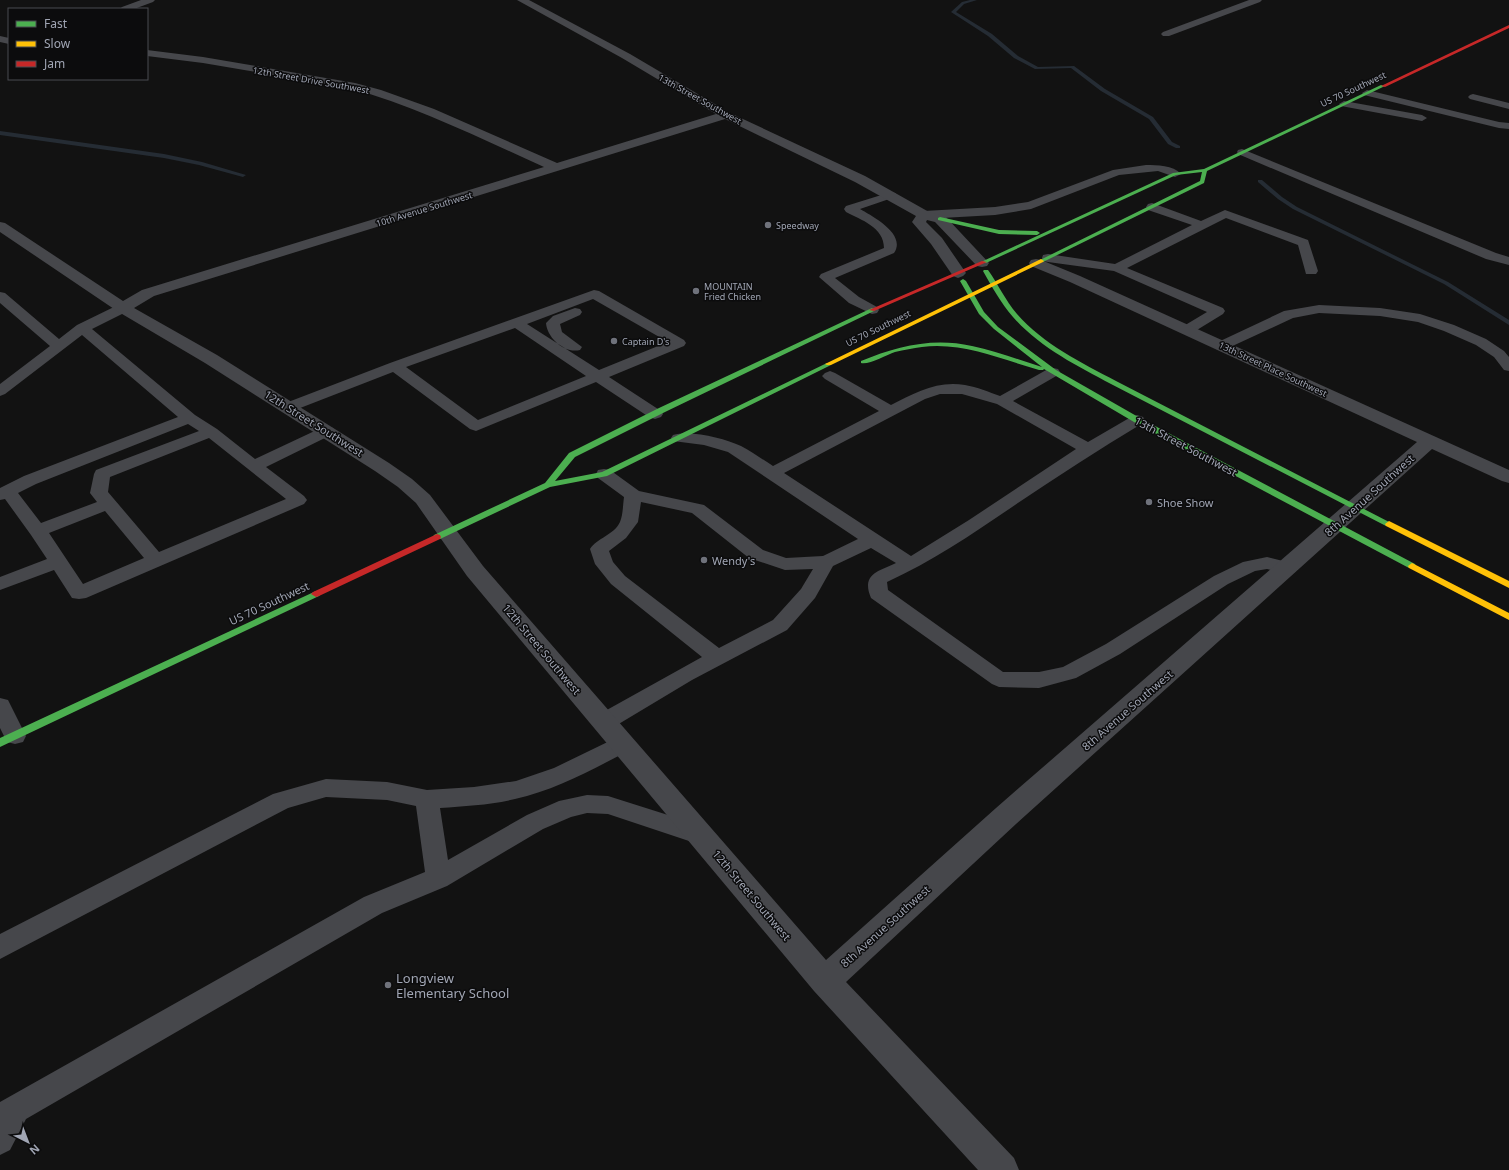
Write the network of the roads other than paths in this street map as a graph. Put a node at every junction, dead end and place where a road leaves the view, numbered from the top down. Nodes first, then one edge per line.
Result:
1 (150, 0) edge
2 (522, 0) edge
3 (1235, 0) edge
4 (1253, 2) edge
5 (128, 8) edge
6 (1509, 26) edge
7 (1166, 34) dead end
8 (148, 53) edge
9 (1367, 93) junction
10 (1473, 97) dead end
11 (1344, 104) junction
12 (1509, 106) edge
13 (1452, 114) junction
14 (726, 115) junction
15 (1509, 126) edge
16 (1242, 152) junction
17 (557, 168) junction
18 (1205, 170) junction
19 (1175, 174) junction
20 (891, 195) junction
21 (1152, 207) junction
22 (924, 214) junction
23 (940, 219) junction
24 (1202, 225) junction
25 (0, 226) edge
26 (1046, 232) junction
27 (1042, 260) junction
28 (1509, 261) edge
29 (982, 263) junction
30 (1117, 268) junction
31 (1311, 271) dead end
32 (958, 273) junction
33 (994, 284) junction
34 (970, 294) junction
35 (0, 296) edge
36 (123, 308) junction
37 (872, 310) junction
38 (626, 312) junction
39 (516, 323) junction
40 (82, 328) junction
41 (1188, 330) junction
42 (58, 346) junction
43 (1221, 346) junction
44 (395, 366) junction
45 (1509, 367) edge
46 (1053, 372) junction
47 (837, 373) joint
48 (593, 374) junction
49 (1, 388) edge
50 (1002, 401) junction
51 (289, 407) junction
52 (891, 411) junction
53 (655, 414) junction
54 (189, 418) junction
55 (740, 419) dead end
56 (1137, 420) junction
57 (703, 426) junction
58 (327, 431) junction
59 (211, 432) junction
60 (679, 438) junction
61 (1430, 442) junction
62 (1088, 449) junction
63 (254, 466) junction
64 (772, 473) junction
65 (604, 474) junction
66 (1509, 478) edge
67 (548, 485) junction
68 (4, 493) edge
69 (633, 496) junction
70 (108, 504) junction
71 (1357, 507) junction
72 (1336, 525) junction
73 (38, 531) junction
74 (447, 534) junction
75 (872, 540) junction
76 (58, 561) junction
77 (156, 561) junction
78 (826, 562) junction
79 (911, 564) junction
80 (1288, 568) junction
81 (0, 584) edge
82 (1509, 585) edge
83 (1509, 617) edge
84 (717, 658) junction
85 (0, 706) edge
86 (604, 722) junction
87 (8, 740) edge
88 (622, 744) junction
89 (427, 799) junction
90 (701, 835) junction
91 (438, 878) junction
92 (0, 947) edge
93 (825, 980) junction
94 (5, 1111) edge
95 (0, 1140) edge
96 (1002, 1170) edge

1 - 5 street
2 - 14 street, 13th Street Southwest
3 - 4 street
4 - 7 street
6 - 9 main road, US 70 Southwest
8 - 17 street, 12th Street Drive Southwest
9 - 11 main road, US 70 Southwest
9 - 13 lane
10 - 12 lane
11 - 13 lane
11 - 16 main road, US 70 Southwest
13 - 15 lane
14 - 17 street, 10th Avenue Southwest
14 - 20 street, 13th Street Southwest
16 - 18 main road, US 70 Southwest
16 - 28 lane
17 - 36 street, 10th Avenue Southwest
18 - 19 main road, US 70 Southwest
18 - 21 main road, US 70 Southwest
19 - 22 lane
19 - 26 main road, US 70 Southwest
20 - 22 street, 13th Street Southwest
20 - 37 lane
21 - 24 lane
21 - 27 main road, US 70 Southwest
22 - 23 street, 13th Street Southwest
22 - 32 street, 13th Street Southwest
23 - 26 main road
23 - 29 street, 13th Street Southwest
24 - 30 lane
24 - 31 lane
25 - 36 street, 12th Street Southwest
26 - 29 main road, US 70 Southwest
27 - 30 lane
27 - 33 main road, US 70 Southwest
27 - 41 street, 13th Street Place Southwest
29 - 32 main road, US 70 Southwest
29 - 33 main road, 13th Street Southwest
30 - 41 lane
32 - 34 main road, 13th Street Southwest
32 - 37 main road, US 70 Southwest
33 - 34 main road, US 70 Southwest
33 - 71 main road, 13th Street Southwest
34 - 46 main road, 13th Street Southwest
34 - 57 main road, US 70 Southwest
35 - 42 lane
36 - 40 lane
36 - 51 street, 12th Street Southwest
37 - 53 main road, US 70 Southwest
38 - 39 lane
38 - 48 lane
38 - 48 lane
39 - 44 lane
39 - 48 lane
40 - 42 lane
40 - 54 lane
41 - 43 street, 13th Street Place Southwest
42 - 49 lane
43 - 45 lane
43 - 61 street, 13th Street Place Southwest
44 - 48 lane
44 - 51 lane
46 - 47 main road
46 - 50 lane
46 - 56 main road, 13th Street Southwest
47 - 52 lane
48 - 53 lane
50 - 52 lane
50 - 62 lane
51 - 58 street, 12th Street Southwest
52 - 64 lane
53 - 67 main road, US 70 Southwest
54 - 59 lane
54 - 68 lane
55 - 57 main road
56 - 62 lane
56 - 72 main road, 13th Street Southwest
57 - 60 main road, US 70 Southwest
58 - 63 lane
58 - 74 street, 12th Street Southwest
59 - 63 lane
59 - 70 lane
60 - 64 lane
60 - 65 main road, US 70 Southwest
61 - 66 street, 13th Street Place Southwest
61 - 71 street, 8th Avenue Southwest
62 - 79 lane
63 - 77 lane
64 - 75 lane
65 - 67 main road, US 70 Southwest
65 - 69 lane
67 - 74 main road, US 70 Southwest
68 - 73 lane
69 - 78 lane
69 - 84 lane
70 - 73 lane
70 - 77 lane
71 - 72 street, 8th Avenue Southwest
71 - 82 main road, 13th Street Southwest
72 - 80 street, 8th Avenue Southwest
72 - 83 main road, 13th Street Southwest
73 - 76 lane
74 - 86 street, 12th Street Southwest
74 - 87 main road, US 70 Southwest
75 - 78 lane
75 - 79 lane
76 - 77 lane
76 - 81 lane
78 - 84 lane
79 - 80 lane
80 - 93 street, 8th Avenue Southwest
84 - 86 lane
85 - 87 lane
86 - 88 street, 12th Street Southwest
88 - 89 lane
88 - 90 street, 12th Street Southwest
89 - 91 lane
89 - 92 lane
90 - 91 lane
90 - 93 street, 12th Street Southwest
91 - 94 lane
93 - 96 street, 12th Street Southwest
94 - 95 lane

